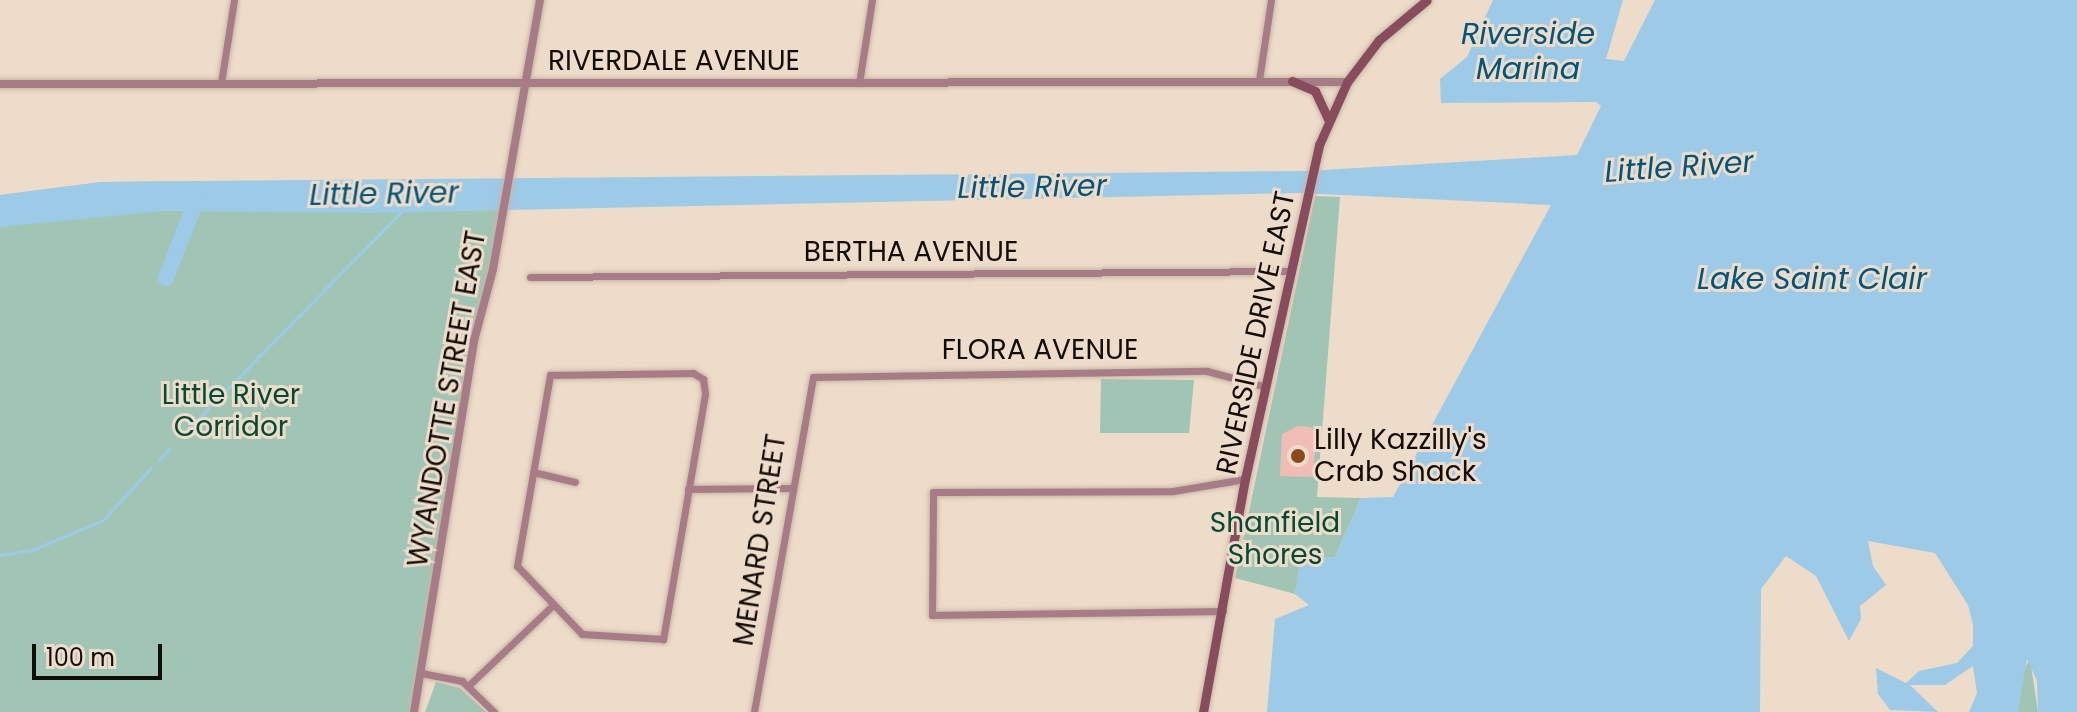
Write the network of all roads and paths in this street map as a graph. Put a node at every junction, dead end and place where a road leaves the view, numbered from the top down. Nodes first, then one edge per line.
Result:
1 (234, 0) edge
2 (540, 0) edge
3 (872, 0) edge
4 (1271, 0) edge
5 (1427, 0) edge
6 (1259, 80) junction
7 (1292, 81) junction
8 (1347, 82) junction
9 (221, 83) junction
10 (526, 83) junction
11 (859, 83) junction
12 (0, 84) edge
13 (1329, 121) junction
14 (1292, 271) junction
15 (530, 277) dead end
16 (813, 377) joint
17 (1266, 387) junction
18 (533, 472) junction
19 (1245, 479) junction
20 (575, 482) dead end
21 (791, 488) junction
22 (688, 489) junction
23 (553, 605) junction
24 (1225, 611) junction
25 (421, 673) junction
26 (469, 685) junction
27 (414, 712) edge
28 (494, 712) edge
29 (754, 712) edge
30 (1203, 712) edge

1 - 9 street
2 - 10 street, WYANDOTTE STREET EAST
3 - 11 street
4 - 6 street
5 - 8 main road, RIVERSIDE DRIVE EAST
6 - 7 street, RIVERDALE AVENUE
6 - 11 street, RIVERDALE AVENUE
7 - 8 street, RIVERDALE AVENUE
7 - 13 main road
8 - 13 main road, RIVERSIDE DRIVE EAST
9 - 10 street, RIVERDALE AVENUE
9 - 12 street, RIVERDALE AVENUE
10 - 11 street, RIVERDALE AVENUE
10 - 25 street, WYANDOTTE STREET EAST
13 - 14 main road, RIVERSIDE DRIVE EAST
14 - 15 street, BERTHA AVENUE
14 - 17 main road, RIVERSIDE DRIVE EAST
16 - 17 street, FLORA AVENUE
16 - 21 street, MENARD STREET
17 - 19 main road, RIVERSIDE DRIVE EAST
18 - 20 street
18 - 22 street
18 - 23 street
19 - 24 main road, RIVERSIDE DRIVE EAST
19 - 24 street
21 - 22 street
21 - 29 street, MENARD STREET
22 - 23 street
23 - 26 street
24 - 30 main road, RIVERSIDE DRIVE EAST
25 - 26 street
25 - 27 street, WYANDOTTE STREET EAST
26 - 28 street

